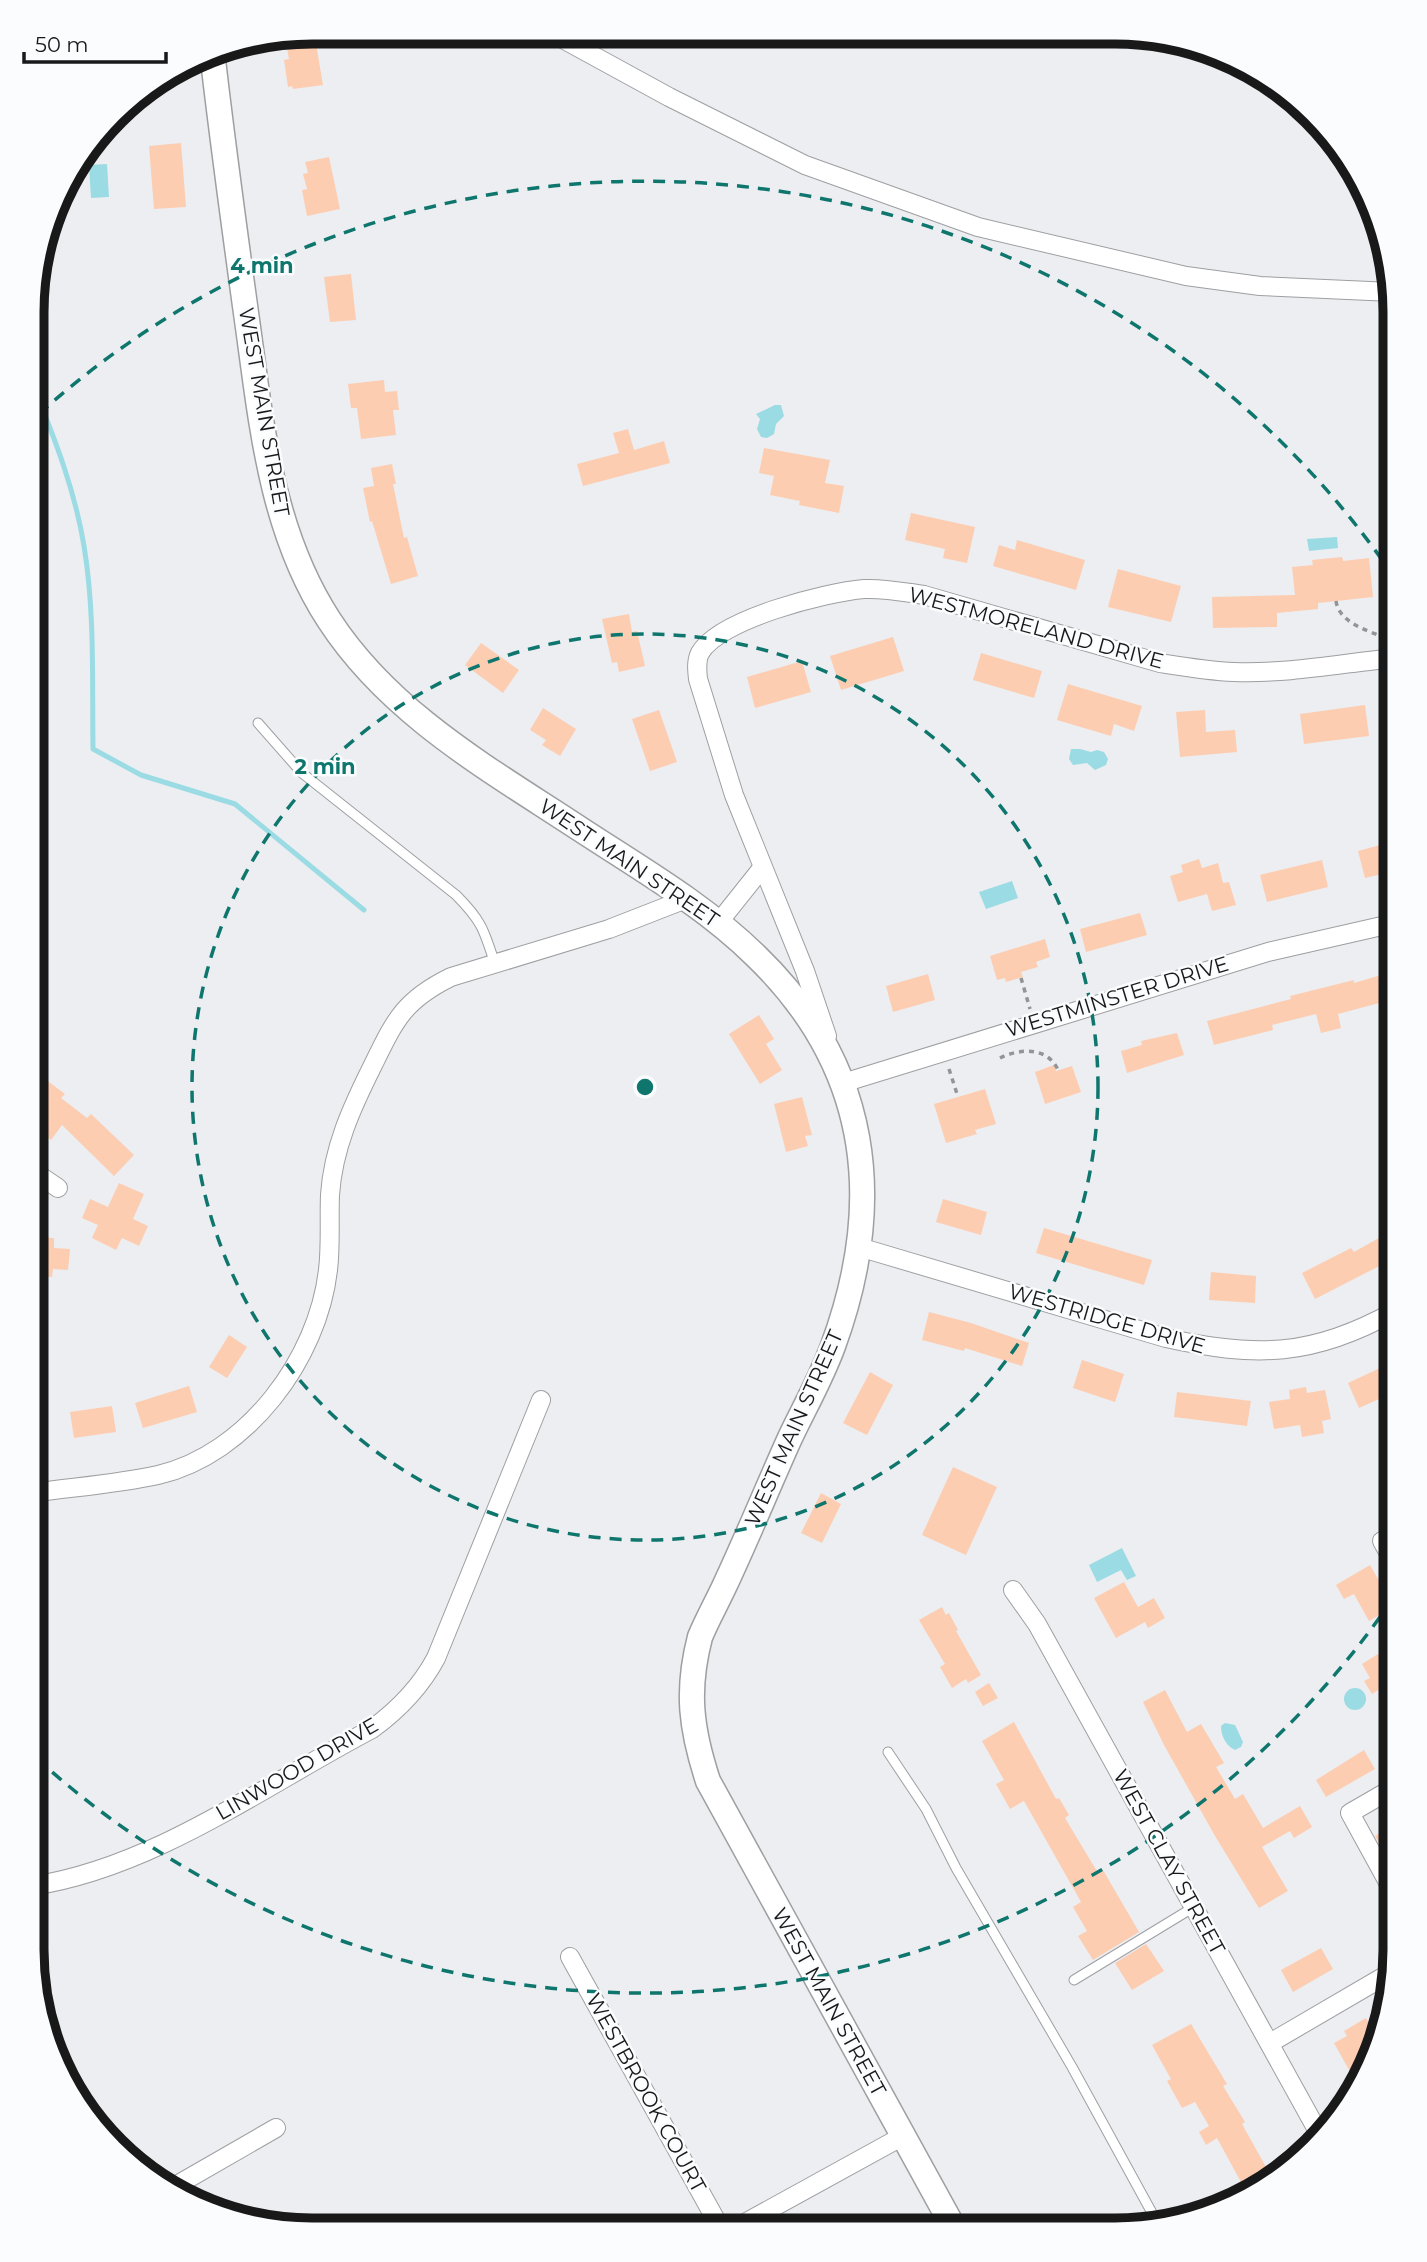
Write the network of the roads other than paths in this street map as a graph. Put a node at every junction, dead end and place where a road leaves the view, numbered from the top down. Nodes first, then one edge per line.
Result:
1 (572, 44) edge
2 (214, 62) edge
3 (1383, 292) edge
4 (1383, 651) edge
5 (258, 723) dead end
6 (762, 868) junction
7 (686, 899) junction
8 (719, 922) junction
9 (1383, 926) edge
10 (495, 964) junction
11 (833, 1057) junction
12 (843, 1083) junction
13 (44, 1178) edge
14 (58, 1188) dead end
15 (859, 1247) junction
16 (1383, 1317) edge
17 (541, 1400) dead end
18 (44, 1491) edge
19 (1013, 1590) dead end
20 (888, 1752) dead end
21 (1383, 1794) edge
22 (1383, 1873) edge
23 (44, 1883) edge
24 (1194, 1908) junction
25 (570, 1957) dead end
26 (1382, 1978) edge
27 (1074, 1980) dead end
28 (1270, 2043) junction
29 (276, 2128) dead end
30 (1316, 2128) edge
31 (903, 2136) junction
32 (180, 2183) edge
33 (1153, 2215) edge
34 (715, 2218) edge
35 (756, 2218) edge
36 (948, 2218) edge

1 - 3 street
2 - 7 main road, WEST MAIN STREET
4 - 6 street, WESTMORELAND DRIVE
5 - 10 lane
6 - 8 street
6 - 11 street, WESTMORELAND DRIVE
7 - 8 main road, WEST MAIN STREET
7 - 10 street
8 - 11 main road, WEST MAIN STREET
9 - 12 street, WESTMINSTER DRIVE
10 - 18 street
11 - 12 main road, WEST MAIN STREET
12 - 15 main road, WEST MAIN STREET
13 - 14 street
15 - 16 street, WESTRIDGE DRIVE
15 - 31 main road, WEST MAIN STREET
17 - 23 street, LINWOOD DRIVE
19 - 24 street, WEST CLAY STREET
20 - 33 lane
21 - 22 street
24 - 27 lane
24 - 28 street, WEST CLAY STREET
25 - 34 street, WESTBROOK COURT
26 - 28 street
28 - 30 street, WEST CLAY STREET
29 - 32 street
31 - 35 street
31 - 36 main road, WEST MAIN STREET

